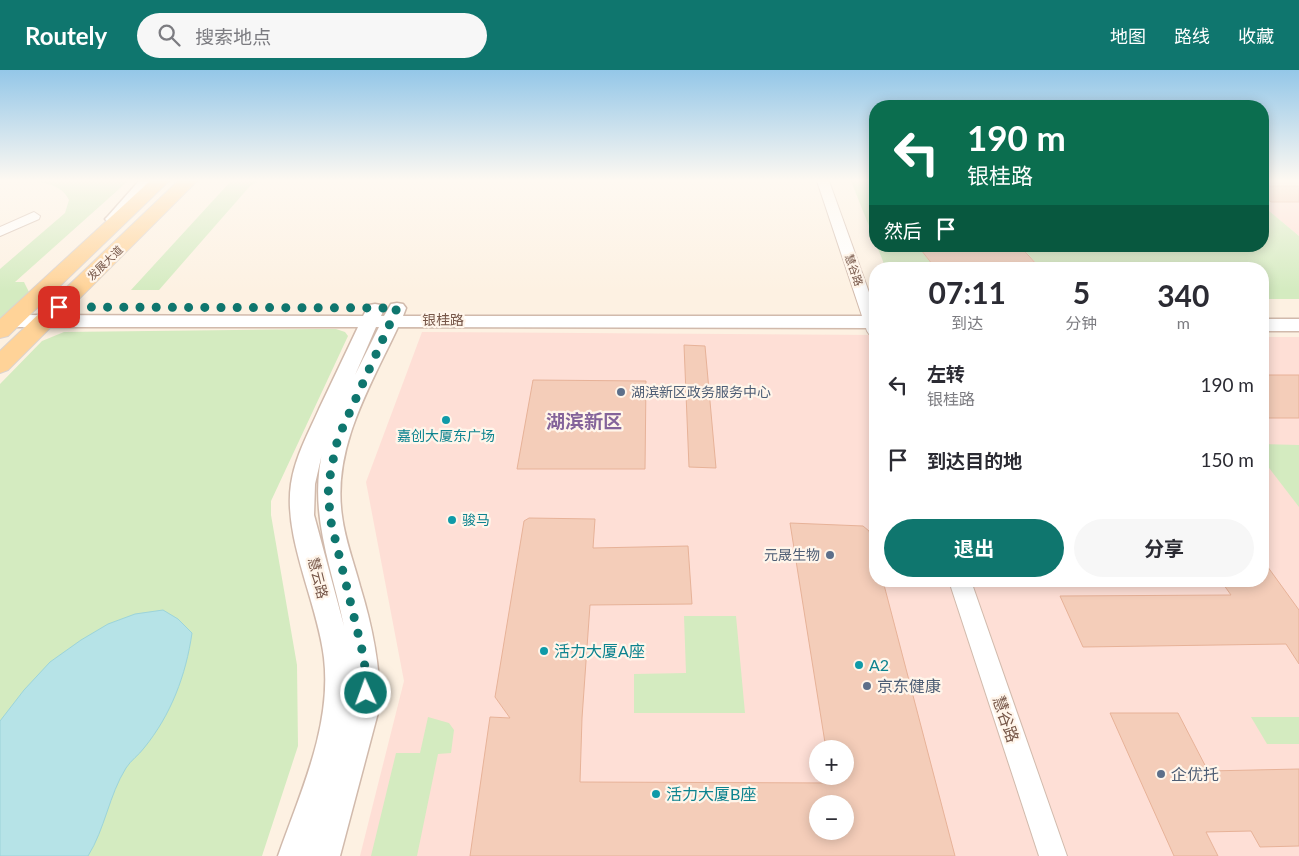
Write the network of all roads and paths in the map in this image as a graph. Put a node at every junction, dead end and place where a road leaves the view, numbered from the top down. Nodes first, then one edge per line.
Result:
1 (30, 218) edge
2 (114, 218) edge
3 (121, 218) edge
4 (150, 218) edge
5 (154, 218) edge
6 (836, 218) edge
7 (843, 218) edge
8 (0, 232) edge
9 (113, 254) junction
10 (81, 255) junction
11 (869, 304) edge
12 (869, 306) edge
13 (52, 314) junction
14 (384, 314) junction
15 (1269, 315) edge
16 (1299, 316) edge
17 (869, 317) edge
18 (12, 320) edge
19 (1269, 325) edge
20 (1299, 325) edge
21 (0, 365) edge
22 (962, 587) edge
23 (295, 856) edge
24 (323, 856) edge
25 (1053, 856) edge

1 - 8 street
2 - 10 street
3 - 10 main road, 发展大道
4 - 9 main road, 发展大道
5 - 9 street
6 - 12 street, 慧谷路
7 - 11 street, 慧谷路
9 - 13 main road, 发展大道
10 - 18 main road, 发展大道
13 - 14 street, 银桂路
13 - 18 street, 银桂路
13 - 21 main road, 发展大道
14 - 17 street, 银桂路
14 - 23 street, 慧云路
14 - 24 street, 慧云路
15 - 16 street
19 - 20 street
22 - 25 street, 慧谷路

